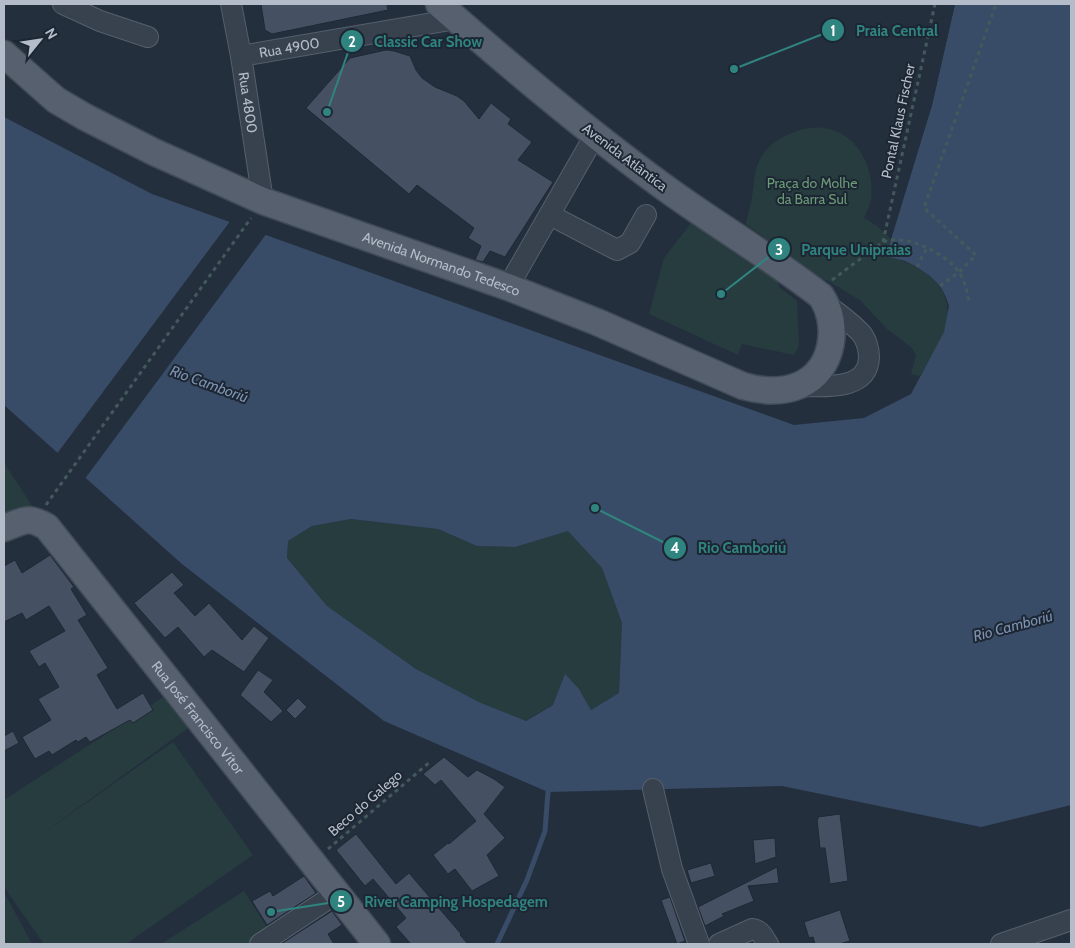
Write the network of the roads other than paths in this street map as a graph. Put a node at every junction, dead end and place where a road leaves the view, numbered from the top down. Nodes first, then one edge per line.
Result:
1 (63, 4) edge
2 (231, 4) edge
3 (448, 11) edge
4 (148, 36) dead end
5 (4, 54) edge
6 (241, 56) junction
7 (595, 135) junction
8 (259, 208) junction
9 (550, 215) junction
10 (646, 215) dead end
11 (508, 287) junction
12 (824, 300) junction
13 (798, 386) junction
14 (4, 528) edge
15 (653, 790) dead end
16 (337, 893) junction
17 (1071, 920) edge
18 (1038, 939) edge
19 (260, 944) edge
20 (377, 944) edge
21 (699, 944) edge
22 (719, 944) edge
23 (768, 944) edge
24 (1001, 944) edge

1 - 4 street
2 - 6 street, Rua 4800
3 - 6 street, Rua 4900
3 - 7 main road, Avenida Atlântica
5 - 8 main road, Avenida Normando Tedesco
6 - 8 street, Rua 4800
7 - 9 street
7 - 12 main road, Avenida Atlântica
8 - 11 main road, Avenida Normando Tedesco
9 - 10 street
9 - 11 street
11 - 13 main road, Avenida Normando Tedesco
12 - 13 main road, Avenida Normando Tedesco
12 - 13 street
14 - 16 main road, Rua José Francisco Vítor
15 - 21 street
16 - 19 street
16 - 20 main road, Rua José Francisco Vítor
17 - 18 street
18 - 24 street
22 - 23 street

